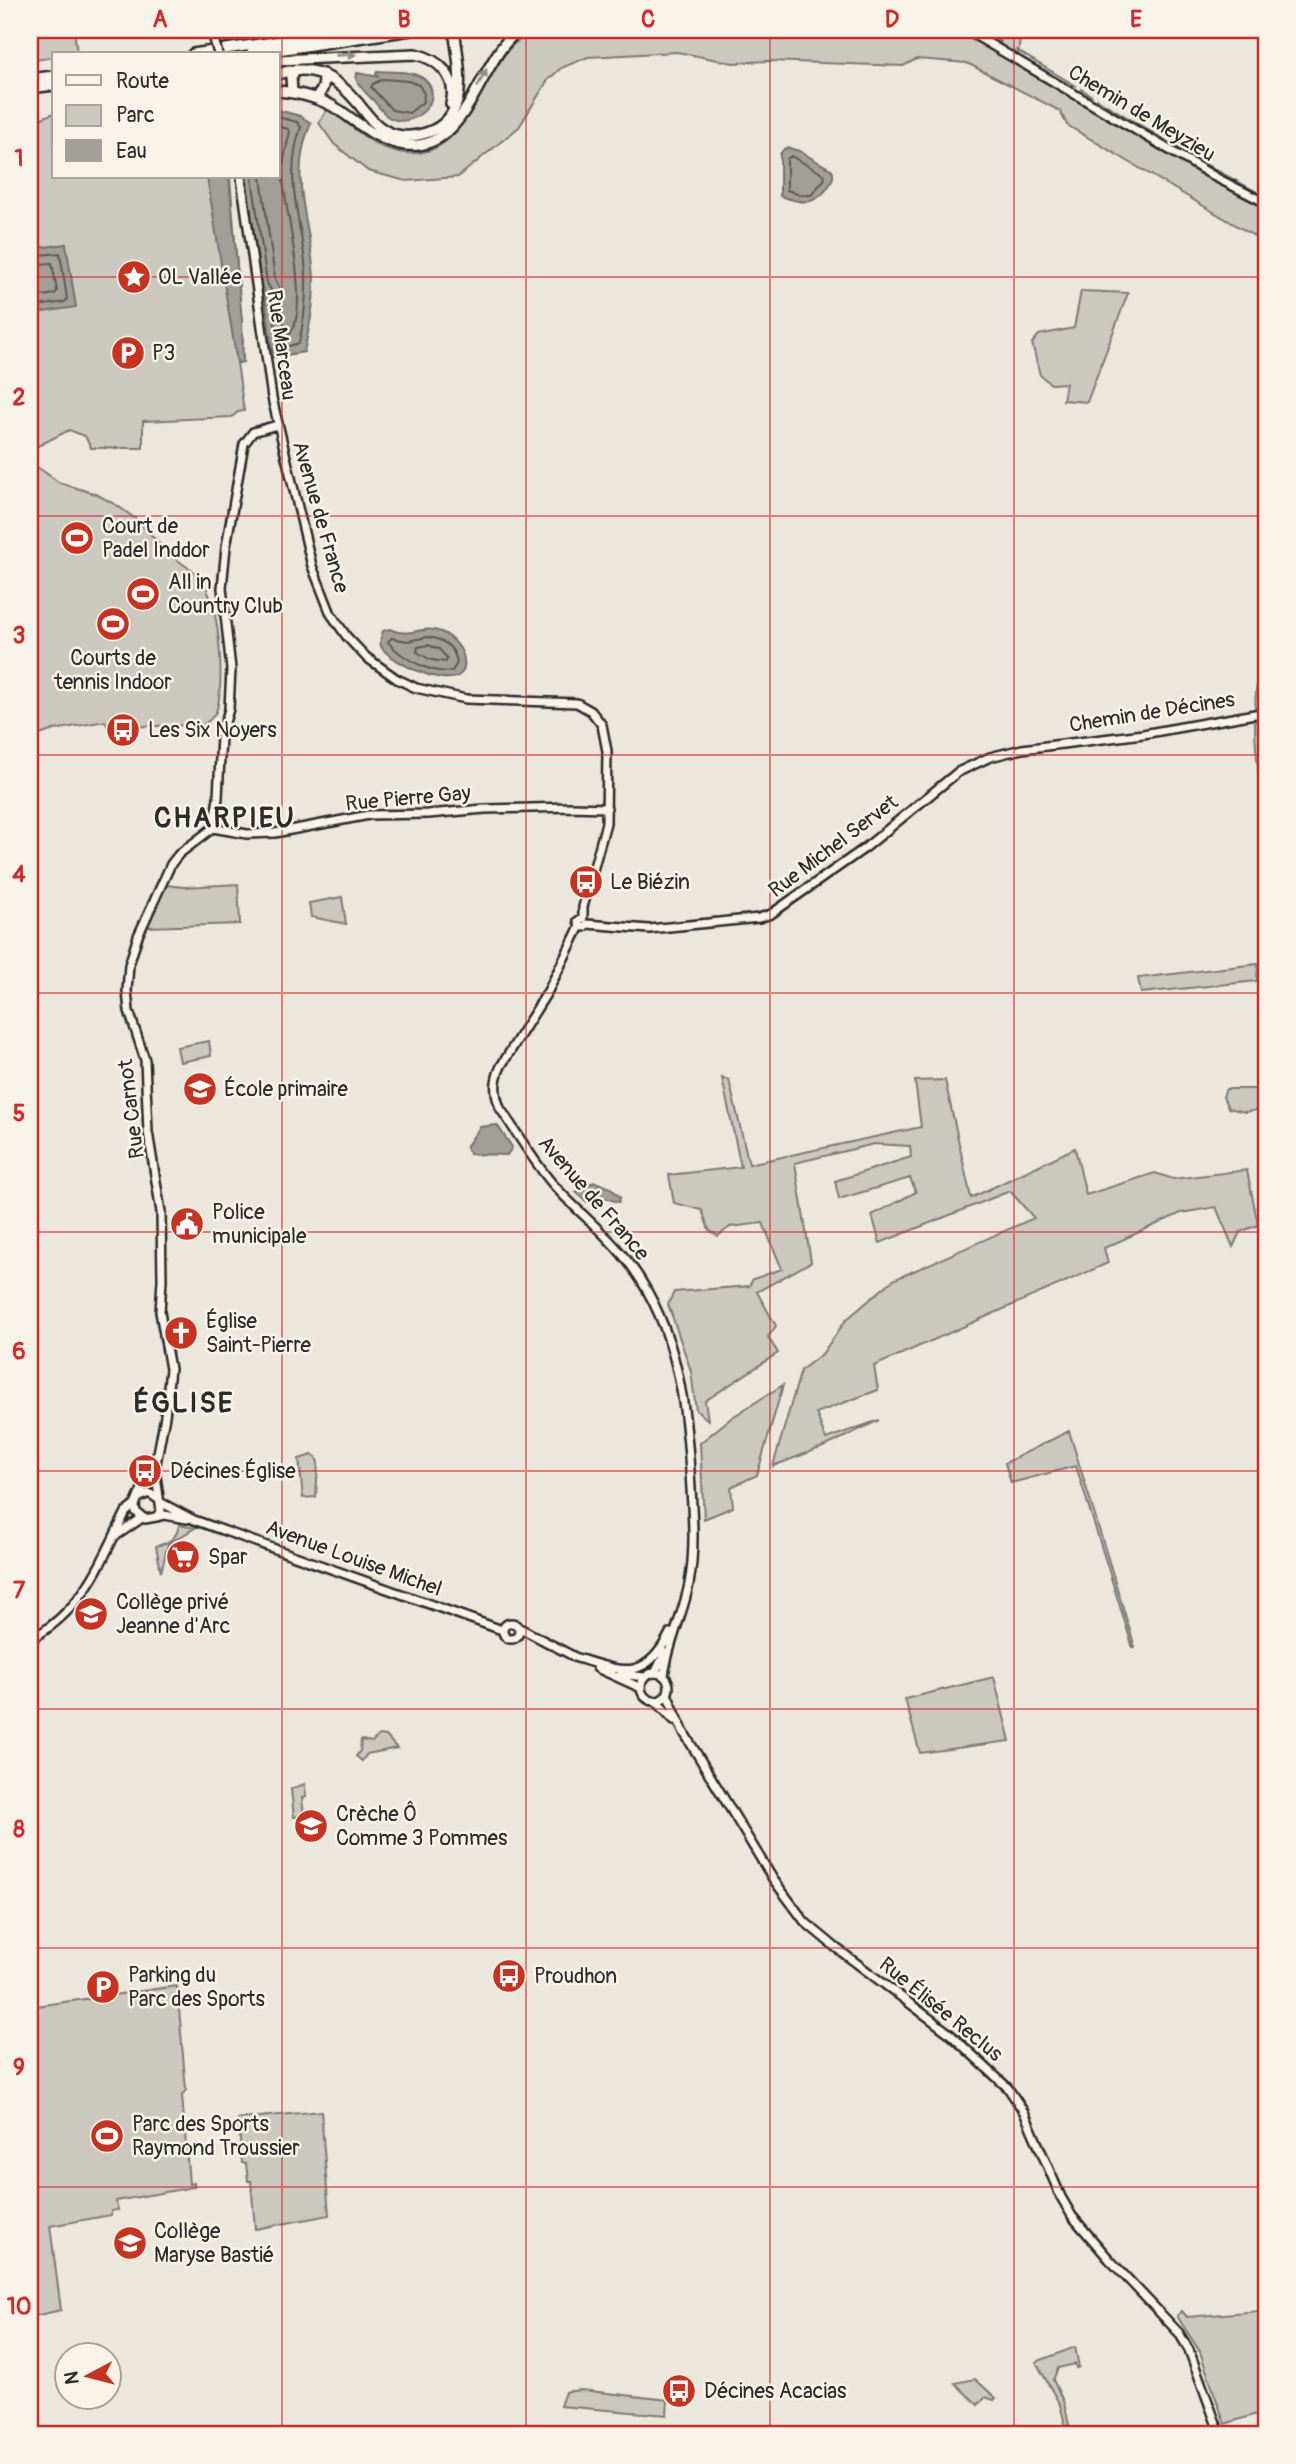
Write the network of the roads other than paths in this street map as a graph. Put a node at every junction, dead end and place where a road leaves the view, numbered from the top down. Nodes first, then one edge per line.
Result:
1 (212, 30) edge
2 (352, 30) edge
3 (411, 30) edge
4 (519, 30) edge
5 (966, 30) edge
6 (456, 33) edge
7 (207, 52) edge
8 (217, 52) edge
9 (264, 52) edge
10 (280, 60) edge
11 (296, 70) junction
12 (280, 74) edge
13 (323, 74) junction
14 (52, 76) edge
15 (30, 79) edge
16 (52, 85) edge
17 (30, 88) edge
18 (280, 91) edge
19 (292, 92) junction
20 (314, 98) junction
21 (438, 128) junction
22 (449, 129) junction
23 (240, 178) edge
24 (1266, 204) edge
25 (277, 425) junction
26 (1266, 712) edge
27 (1043, 746) joint
28 (607, 808) junction
29 (213, 828) junction
30 (583, 923) junction
31 (156, 1456) junction
32 (137, 1501) junction
33 (159, 1501) junction
34 (156, 1517) junction
35 (142, 1518) junction
36 (194, 1520) junction
37 (114, 1538) junction
38 (692, 1566) junction
39 (518, 1627) junction
40 (502, 1630) junction
41 (673, 1636) junction
42 (516, 1637) junction
43 (537, 1639) junction
44 (30, 1640) edge
45 (574, 1657) junction
46 (586, 1663) junction
47 (655, 1672) junction
48 (664, 1676) junction
49 (645, 1677) junction
50 (641, 1688) junction
51 (667, 1694) junction
52 (656, 1701) junction
53 (683, 1731) junction
54 (1220, 2434) edge

1 - 8 street, bridge
2 - 7 highway
3 - 9 highway
22 -> 4 highway
5 - 24 street, Chemin de Meyzieu
6 - 21 highway
6 - 22 highway
10 -> 21 highway
11 - 12 highway
11 - 13 highway
11 - 19 highway
13 - 20 highway
13 - 21 highway
14 - 15 highway
16 - 17 highway
18 - 19 highway
19 - 20 highway
20 - 22 highway
23 - 25 street, Rue Marceau
25 - 28 street, Avenue de France
25 - 29 street, Rue Marceau
26 - 27 street, Chemin de Décines
27 - 30 street, Rue Michel Servet
28 - 29 street, Rue Pierre Gay
28 - 30 street, Avenue de France
29 - 31 street, Rue Carnot
30 - 38 street, Avenue de France
31 - 32 street
31 - 33 street
32 - 33 street
32 - 35 street
32 - 37 street
33 - 34 street
33 - 36 street, Avenue Louise Michel
34 - 35 street
34 - 36 street, Avenue Louise Michel
35 - 37 street
36 - 40 street, Avenue Louise Michel
37 - 44 street
38 - 41 street, Avenue de France
38 - 45 street
39 - 40 street
39 - 42 street
39 - 43 street
40 - 42 street
41 - 47 street, Avenue de France
41 - 48 street, Avenue de France
42 - 43 street
43 - 45 street
45 - 46 street
46 - 49 street
46 - 50 street
47 - 48 street
47 - 49 street
48 - 51 street
49 - 50 street
50 - 52 street
51 - 52 street
51 - 53 street, Rue Élisée Reclus
52 - 53 street, Rue Élisée Reclus
53 - 54 street, Rue Élisée Reclus

